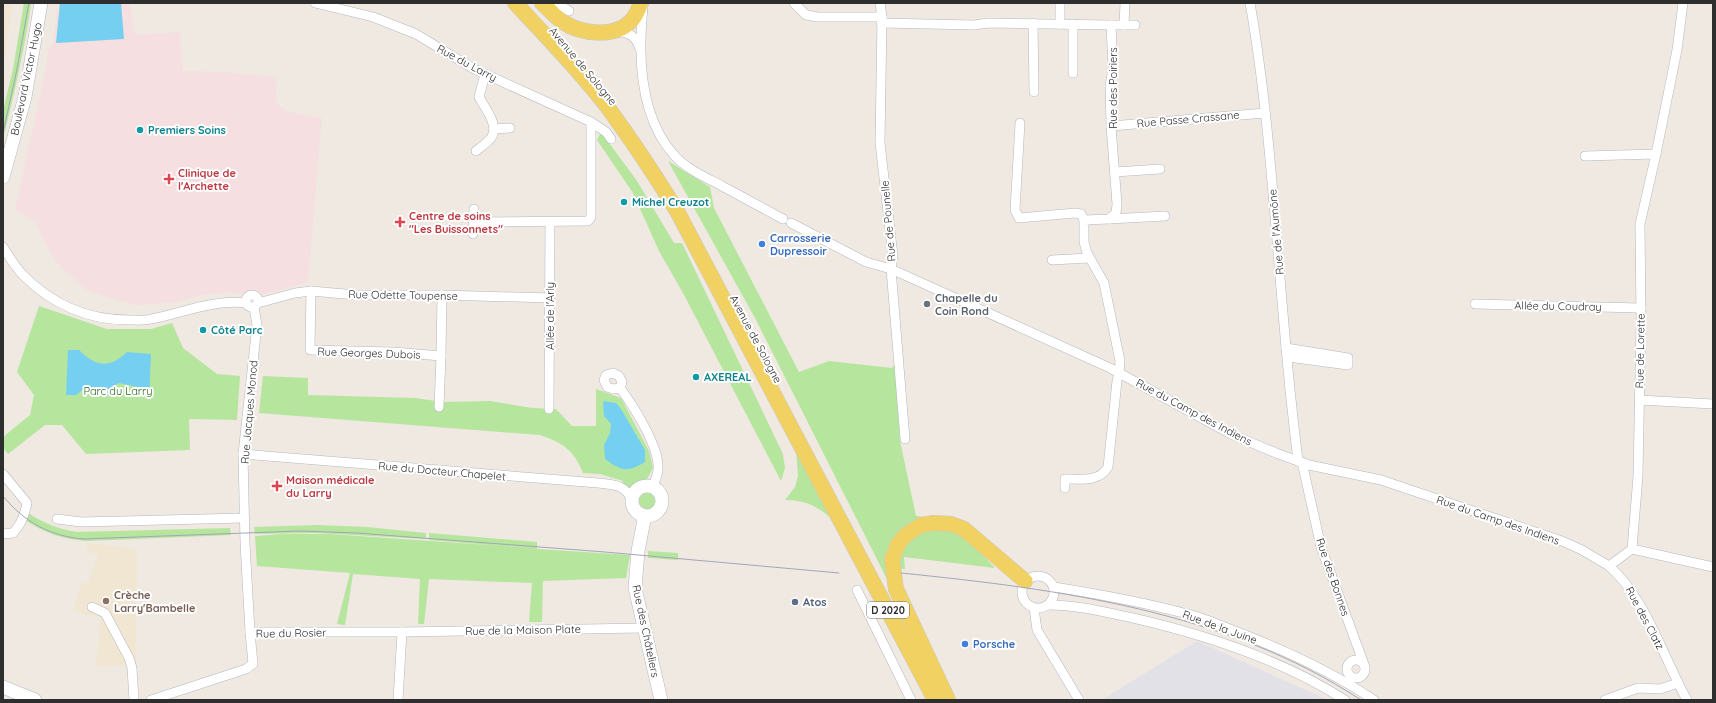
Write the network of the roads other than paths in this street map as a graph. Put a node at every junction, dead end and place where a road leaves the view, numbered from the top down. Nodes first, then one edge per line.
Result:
1 (41, 3) edge
2 (315, 3) edge
3 (515, 3) edge
4 (528, 3) edge
5 (542, 3) edge
6 (557, 3) edge
7 (642, 3) edge
8 (794, 3) edge
9 (880, 3) edge
10 (1060, 3) edge
11 (1125, 3) edge
12 (1250, 3) edge
13 (1683, 3) edge
14 (569, 11) dead end
15 (881, 20) junction
16 (1033, 23) junction
17 (1060, 24) junction
18 (1073, 24) junction
19 (1111, 25) junction
20 (1124, 25) junction
21 (1135, 25) dead end
22 (617, 31) junction
23 (642, 52) junction
24 (1073, 73) dead end
25 (485, 74) junction
26 (1034, 92) dead end
27 (1265, 113) junction
28 (590, 122) junction
29 (1020, 123) dead end
30 (1112, 126) junction
31 (510, 128) dead end
32 (494, 129) junction
33 (611, 139) dead end
34 (476, 151) dead end
35 (1656, 154) junction
36 (1585, 156) dead end
37 (1160, 169) dead end
38 (1115, 172) junction
39 (3, 177) edge
40 (474, 209) dead end
41 (1165, 216) dead end
42 (1109, 219) junction
43 (1084, 220) junction
44 (474, 222) junction
45 (550, 222) junction
46 (474, 234) dead end
47 (3, 247) edge
48 (1089, 258) junction
49 (1052, 260) dead end
50 (891, 269) junction
51 (311, 291) junction
52 (442, 295) junction
53 (550, 298) junction
54 (253, 304) junction
55 (1475, 304) dead end
56 (1641, 308) junction
57 (1286, 348) junction
58 (441, 356) junction
59 (1288, 357) junction
60 (1120, 373) junction
61 (620, 388) dead end
62 (1639, 400) junction
63 (1713, 404) edge
64 (439, 407) dead end
65 (549, 409) dead end
66 (905, 439) dead end
67 (243, 454) junction
68 (1300, 461) junction
69 (3, 474) edge
70 (652, 487) junction
71 (1065, 488) dead end
72 (633, 502) junction
73 (643, 515) junction
74 (244, 518) junction
75 (57, 519) dead end
76 (841, 519) junction
77 (3, 534) edge
78 (1632, 549) junction
79 (1609, 566) junction
80 (1713, 567) edge
81 (1025, 581) junction
82 (1054, 587) junction
83 (857, 590) dead end
84 (1048, 605) junction
85 (92, 607) dead end
86 (1034, 608) junction
87 (644, 628) junction
88 (250, 632) junction
89 (402, 632) junction
90 (1365, 667) dead end
91 (1678, 682) junction
92 (3, 687) edge
93 (35, 700) edge
94 (134, 700) edge
95 (151, 700) edge
96 (398, 700) edge
97 (661, 700) edge
98 (911, 700) edge
99 (928, 700) edge
100 (935, 700) edge
101 (947, 700) edge
102 (1079, 700) edge
103 (1345, 700) edge
104 (1374, 700) edge
105 (1604, 700) edge
106 (1687, 700) edge

1 - 39 street, Boulevard Victor Hugo
2 - 25 street, Rue du Larry
3 - 76 main road, Avenue de Sologne
4 - 101 main road, Avenue de Sologne
5 - 22 main road
6 - 14 street
7 - 22 main road
7 - 23 street, Rue du Camp des Indiens
8 - 15 street
9 - 15 street, Rue de Pounelle
10 - 17 street
11 - 20 street
12 - 27 street, Rue de l'Aumône
13 - 35 street, Rue de Lorette
15 - 16 street
15 - 50 street, Rue de Pounelle
16 - 17 street
16 - 26 street
17 - 18 street
18 - 19 street
18 - 24 street
19 - 20 street
19 - 30 street, Rue des Poiriers
20 - 21 street
22 - 23 street
23 - 50 street, Rue du Camp des Indiens
25 - 28 street, Rue du Larry
25 - 32 street
27 - 30 street, Rue Passe Crassane
27 - 57 street, Rue de l'Aumône
28 - 33 street, Rue du Larry
28 - 45 street
29 - 43 street
30 - 38 street, Rue des Poiriers
31 - 32 street
32 - 34 street
35 - 36 street
35 - 56 street, Rue de Lorette
37 - 38 street
38 - 42 street, Rue des Poiriers
40 - 44 street
41 - 42 street
42 - 43 street
43 - 48 street
44 - 45 street
44 - 46 street
45 - 53 street, Allée de l'Arly
47 - 54 street
48 - 49 street
48 - 60 street
50 - 60 street, Rue du Camp des Indiens
50 - 66 street, Rue de Pounelle
51 - 52 street, Rue Odette Toupense
51 - 54 street, Rue Odette Toupense
51 - 58 street, Rue Georges Dubois
52 - 53 street, Rue Odette Toupense
52 - 58 street
53 - 65 street, Allée de l'Arly
54 - 67 street, Rue Jacques Monod
55 - 56 street, Allée du Coudray
56 - 62 street, Rue de Lorette
57 - 59 street, Rue de l'Aumône
57 - 59 street
58 - 64 street
59 - 68 street, Rue de l'Aumône
60 - 68 street, Rue du Camp des Indiens
60 - 71 street
61 - 70 street
62 - 63 street
62 - 78 street, Rue de Lorette
67 - 72 street, Rue du Docteur Chapelet
67 - 74 street, Rue Jacques Monod
68 - 79 street, Rue du Camp des Indiens
68 - 90 street, Rue des Bonnes
69 - 77 street
70 - 72 street
70 - 73 street
72 - 73 street
73 - 87 street, Rue des Châteliers
74 - 75 street
74 - 88 street, Rue Jacques Monod
76 - 99 main road
76 - 100 main road, Avenue de Sologne / D 2020
78 - 79 street
78 - 80 street
79 - 91 street, Rue des Clatz
81 - 82 street
81 - 86 street
81 - 101 main road
82 - 84 street
82 - 104 street, Rue de la Juine
83 - 98 street
84 - 86 street
84 - 103 street, Rue de la Juine
85 - 94 street
86 - 102 street
87 - 89 street, Rue de la Maison Plate
87 - 97 street, Rue des Châteliers
88 - 89 street, Rue du Rosier
88 - 95 street, Rue du Rosier
89 - 96 street
91 - 105 street
91 - 106 street, Rue des Clatz
92 - 93 street

